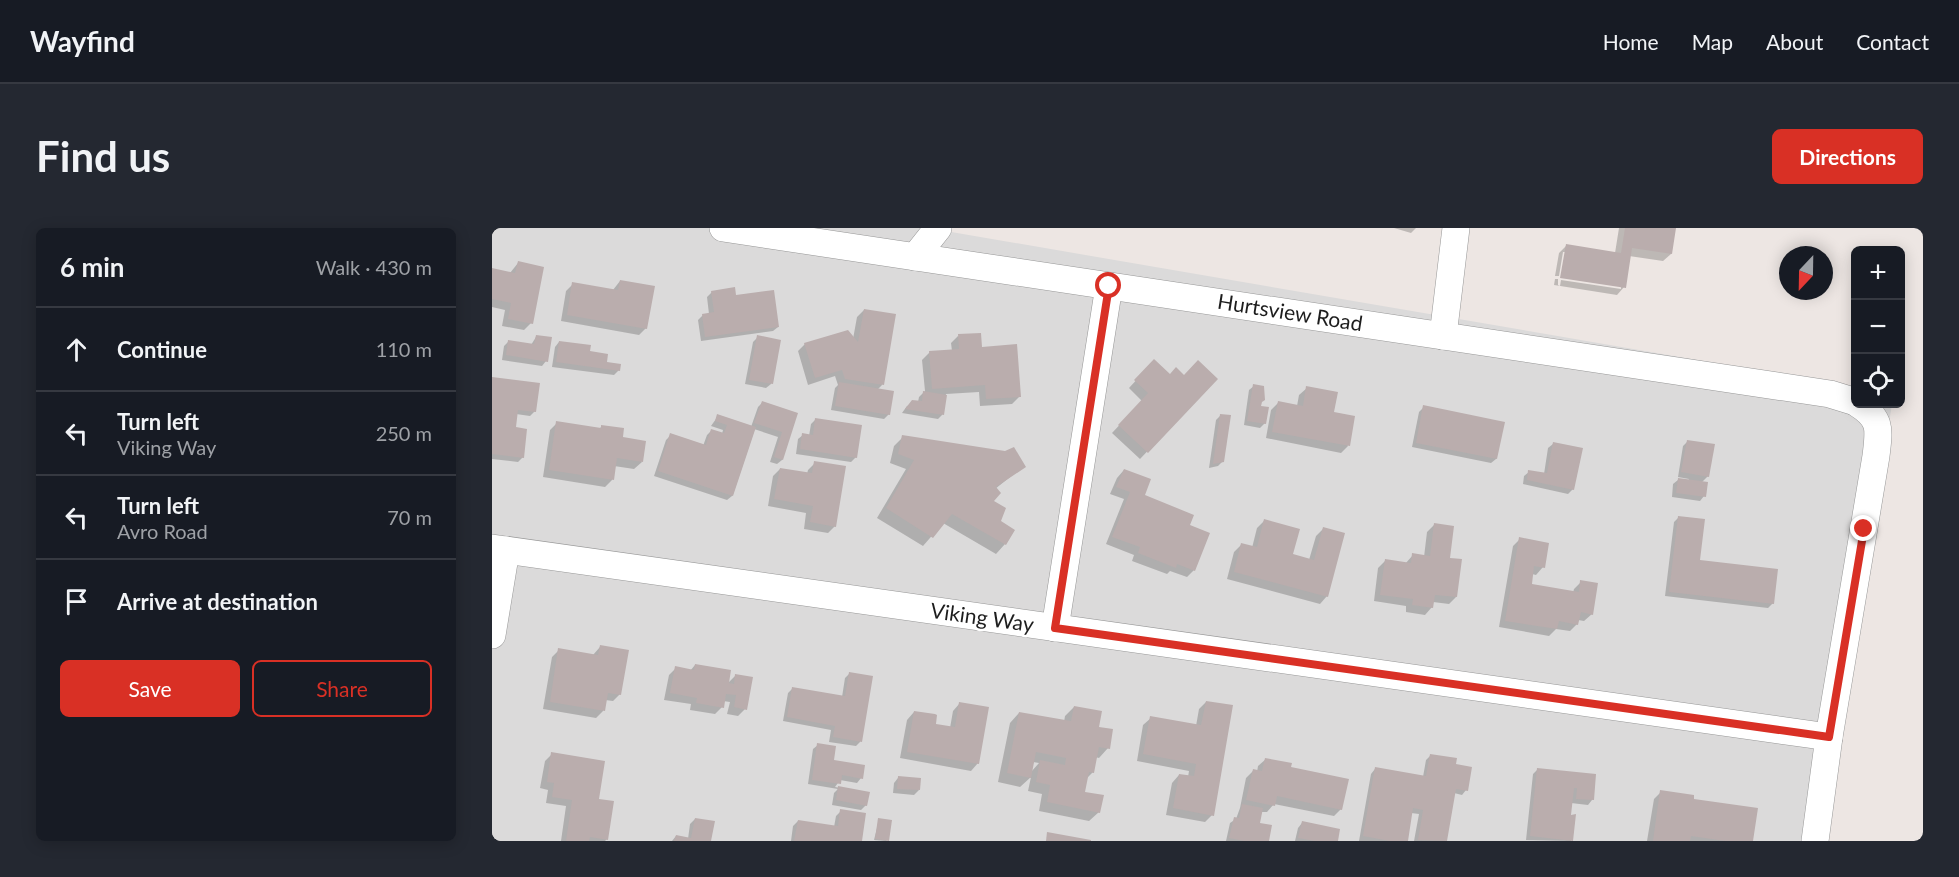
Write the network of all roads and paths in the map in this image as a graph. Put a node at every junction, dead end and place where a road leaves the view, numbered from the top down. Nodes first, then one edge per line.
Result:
1 (723, 228) edge
2 (938, 228) edge
3 (1456, 228) edge
4 (915, 257) junction
5 (1109, 286) junction
6 (1443, 336) junction
7 (1851, 401) edge
8 (1863, 408) edge
9 (499, 549) edge
10 (1055, 628) junction
11 (492, 635) edge
12 (1829, 737) junction
13 (1815, 841) edge

1 - 4 street, Hurtsview Road
2 - 4 street
3 - 6 street
4 - 5 street, Hurtsview Road
5 - 6 street, Hurtsview Road
5 - 10 street
6 - 7 street, Hurtsview Road
8 - 12 street, Hurtsview Road
9 - 10 street, Viking Way
9 - 11 street
10 - 12 street, Viking Way
12 - 13 street

